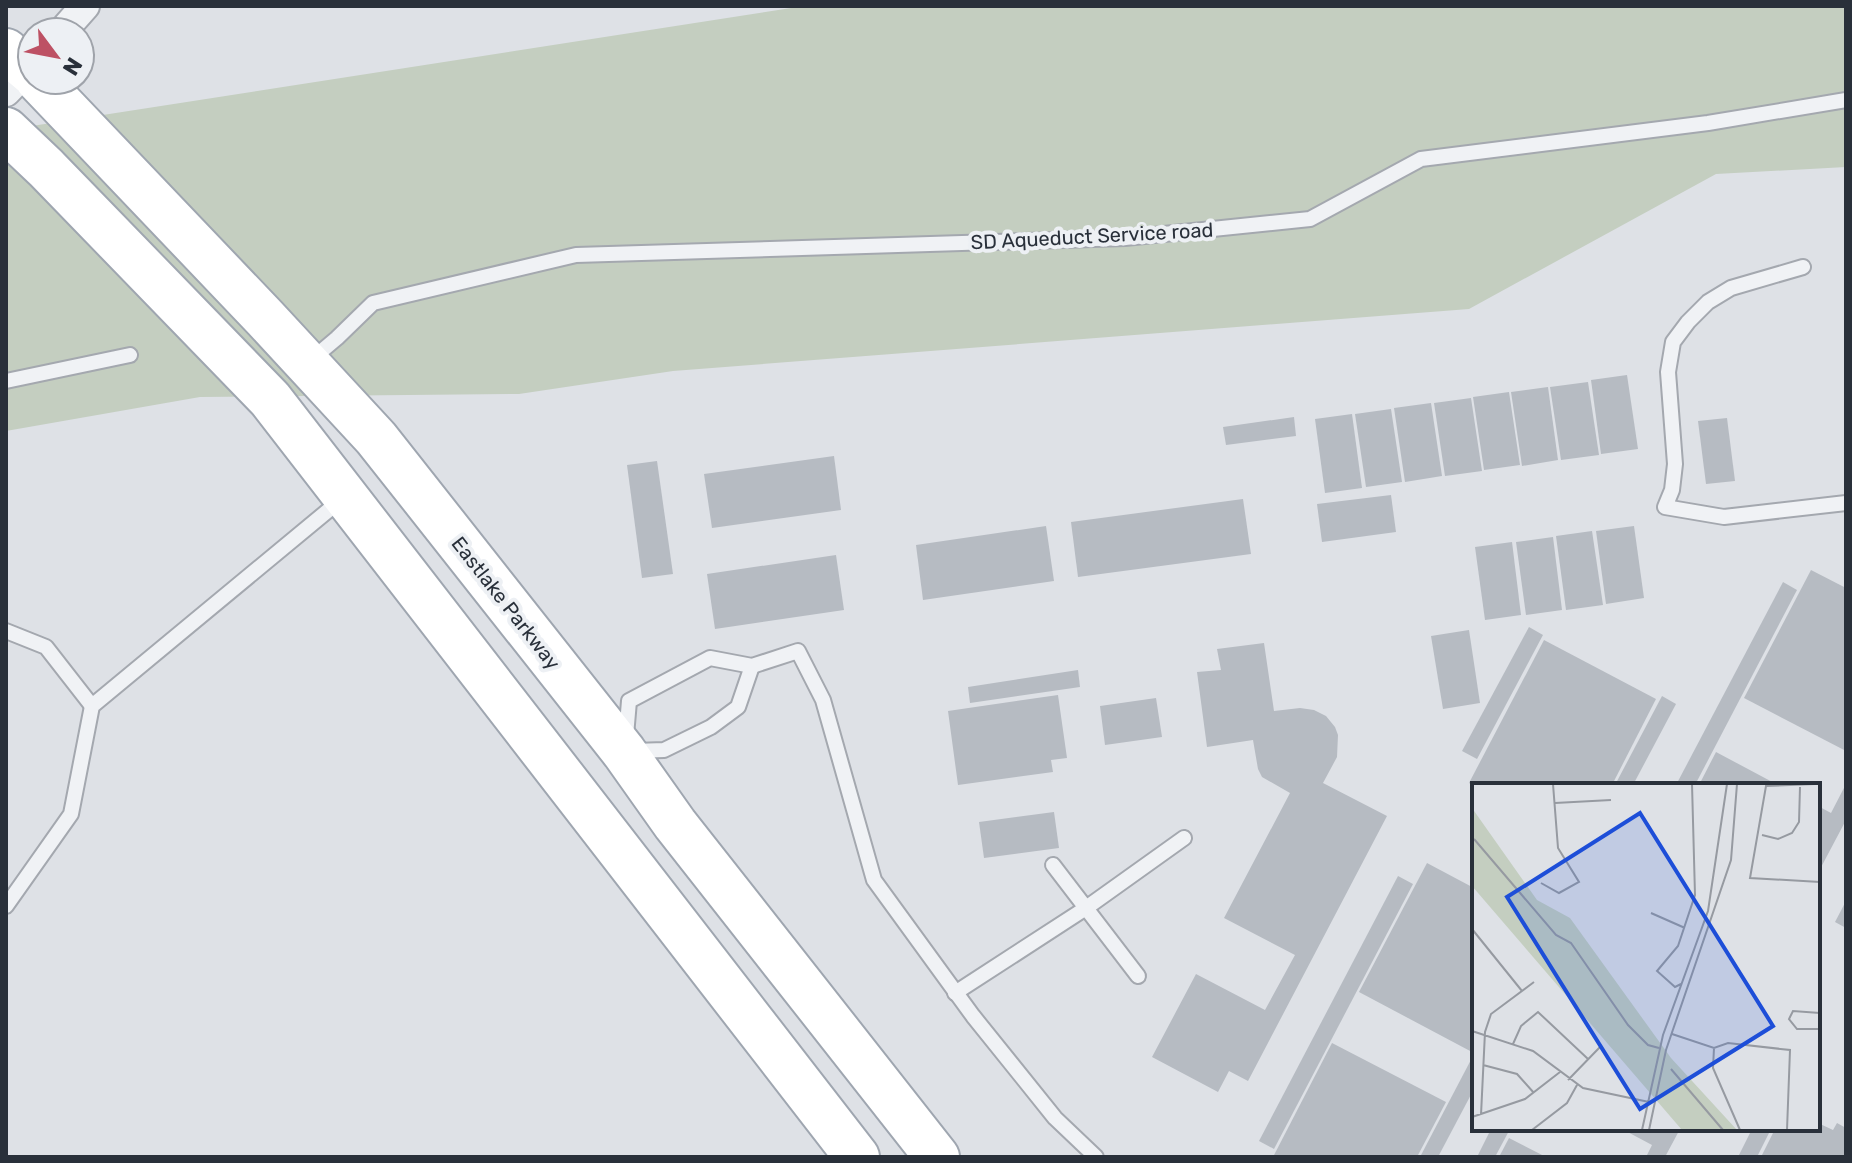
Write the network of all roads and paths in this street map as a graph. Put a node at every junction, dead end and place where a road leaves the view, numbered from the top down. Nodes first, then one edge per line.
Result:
1 (47, 96) edge
2 (1846, 100) edge
3 (6, 130) edge
4 (1803, 267) dead end
5 (130, 355) dead end
6 (307, 363) junction
7 (6, 381) edge
8 (345, 496) junction
9 (1846, 503) edge
10 (6, 631) edge
11 (752, 666) junction
12 (92, 706) junction
13 (624, 752) junction
14 (568, 784) junction
15 (1184, 838) dead end
16 (1053, 865) dead end
17 (6, 906) edge
18 (1086, 908) junction
19 (1138, 976) dead end
20 (955, 993) junction
21 (857, 1157) edge
22 (937, 1157) edge
23 (1096, 1157) edge

1 - 6 main road, Eastlake Parkway
2 - 6 lane, SD Aqueduct Service road
3 - 8 main road
4 - 9 lane
5 - 7 lane
6 - 13 main road, Eastlake Parkway
8 - 12 lane
8 - 14 main road
10 - 12 lane
11 - 13 lane
11 - 13 lane
11 - 20 lane
12 - 17 lane
13 - 14 main road
13 - 22 main road, Eastlake Parkway
14 - 21 main road
15 - 18 lane
16 - 18 lane
18 - 19 lane
18 - 20 lane
20 - 23 lane

